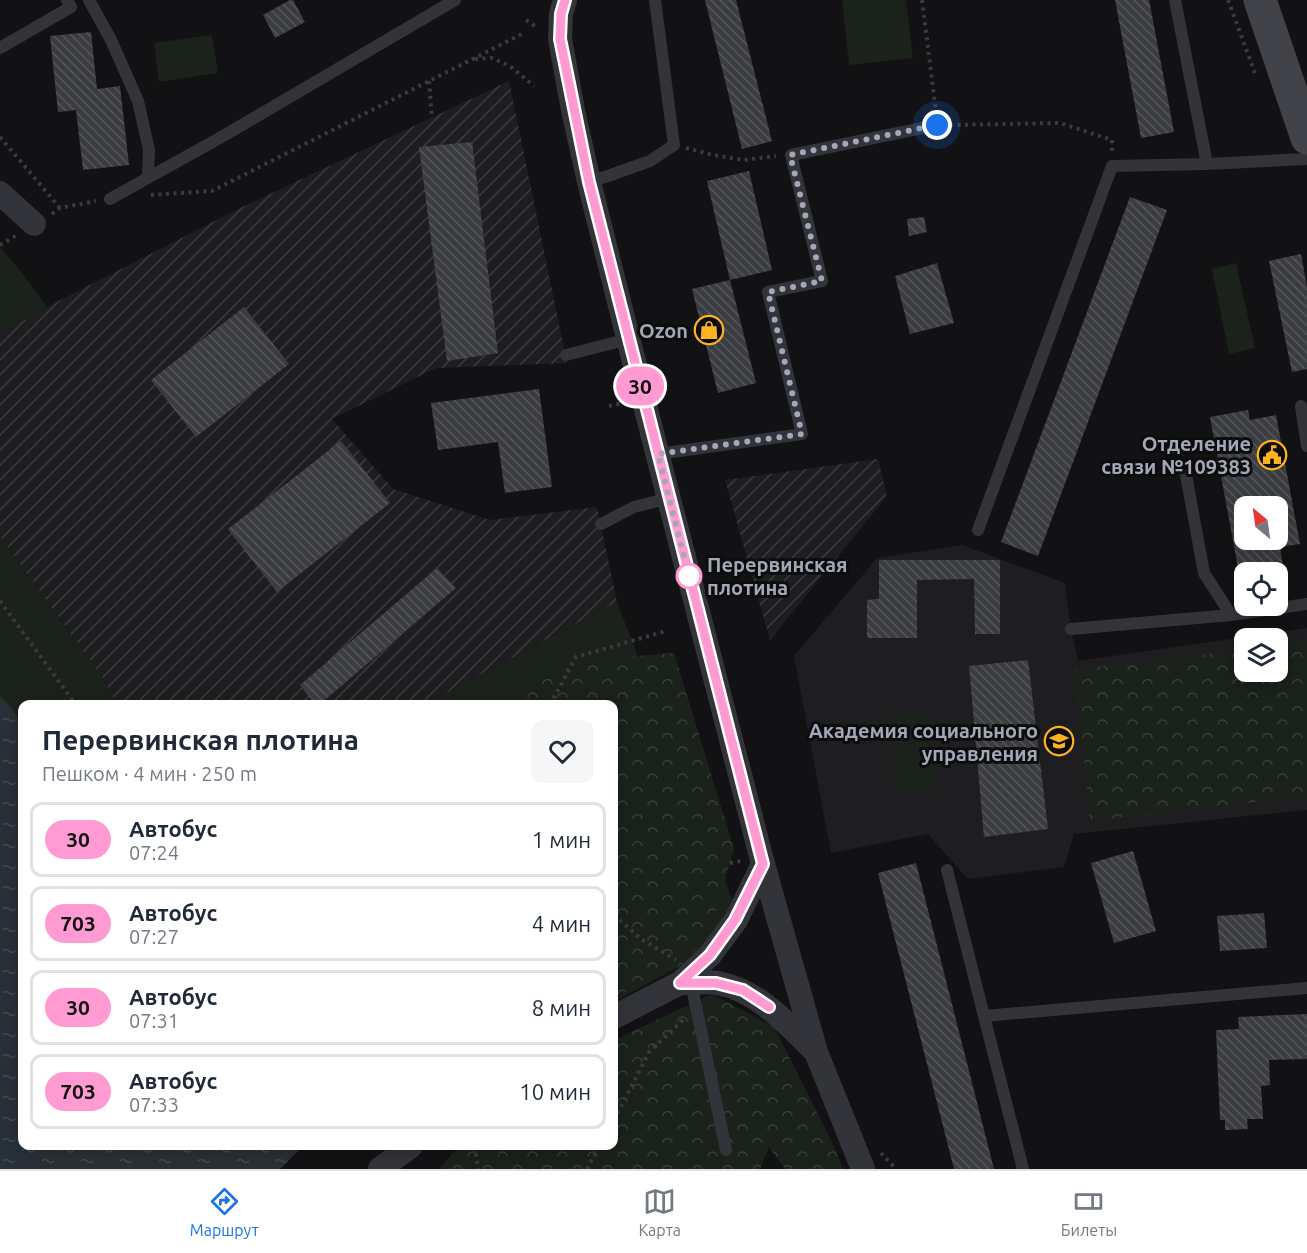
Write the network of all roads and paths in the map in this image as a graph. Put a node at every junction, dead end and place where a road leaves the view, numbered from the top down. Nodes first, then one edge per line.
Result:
1 (84, 0) edge
2 (89, 0) edge
3 (455, 0) edge
4 (565, 0) edge
5 (655, 0) edge
6 (922, 0) edge
7 (1174, 0) edge
8 (1260, 0) edge
9 (69, 4) edge
10 (524, 33) dead end
11 (0, 48) edge
12 (471, 60) junction
13 (429, 81) junction
14 (534, 86) dead end
15 (432, 117) dead end
16 (937, 125) junction
17 (0, 137) edge
18 (1307, 138) edge
19 (1112, 141) dead end
20 (674, 145) junction
21 (790, 155) junction
22 (1307, 159) edge
23 (1207, 164) junction
24 (148, 177) junction
25 (589, 182) junction
26 (0, 193) edge
27 (110, 199) junction
28 (34, 224) dead end
29 (629, 339) junction
30 (566, 355) dead end
31 (1301, 406) dead end
32 (1307, 446) edge
33 (658, 454) junction
34 (1186, 475) dead end
35 (669, 498) junction
36 (601, 524) dead end
37 (978, 530) dead end
38 (0, 601) edge
39 (1307, 604) edge
40 (1231, 615) junction
41 (1071, 629) dead end
42 (666, 631) dead end
43 (72, 700) edge
44 (553, 700) edge
45 (763, 864) junction
46 (947, 870) dead end
47 (618, 919) edge
48 (684, 976) junction
49 (1307, 988) edge
50 (696, 1006) junction
51 (618, 1015) edge
52 (984, 1016) junction
53 (816, 1052) junction
54 (618, 1112) edge
55 (406, 1150) edge
56 (476, 1150) edge
57 (598, 1150) edge
58 (726, 1150) dead end
59 (380, 1169) edge
60 (478, 1169) edge
61 (587, 1169) edge
62 (863, 1169) edge
63 (1023, 1169) edge

1 - 9 lane
2 - 24 lane
3 - 24 lane
4 - 25 street
5 - 20 lane
6 - 16 path
7 - 23 lane
8 - 18 main road
9 - 11 lane
10 - 12 path
12 - 13 path
12 - 14 path
13 - 15 path
13 - 27 path
16 - 19 path
16 - 21 lane
17 - 27 path
20 - 21 path
20 - 25 lane
21 - 33 lane
22 - 23 lane
23 - 37 lane
24 - 27 lane
25 - 29 street
26 - 28 street
29 - 30 lane
29 - 33 street
31 - 32 lane
33 - 35 street
34 - 40 lane
35 - 36 lane
35 - 45 street
38 - 43 path
39 - 40 lane
40 - 41 lane
42 - 44 path
45 - 48 street
45 - 53 street
46 - 52 lane
47 - 48 path
48 - 50 lane
48 - 51 street
48 - 53 street
49 - 52 lane
50 - 54 path
50 - 58 lane
52 - 63 lane
53 - 62 street
55 - 59 street
56 - 60 path
57 - 61 path

